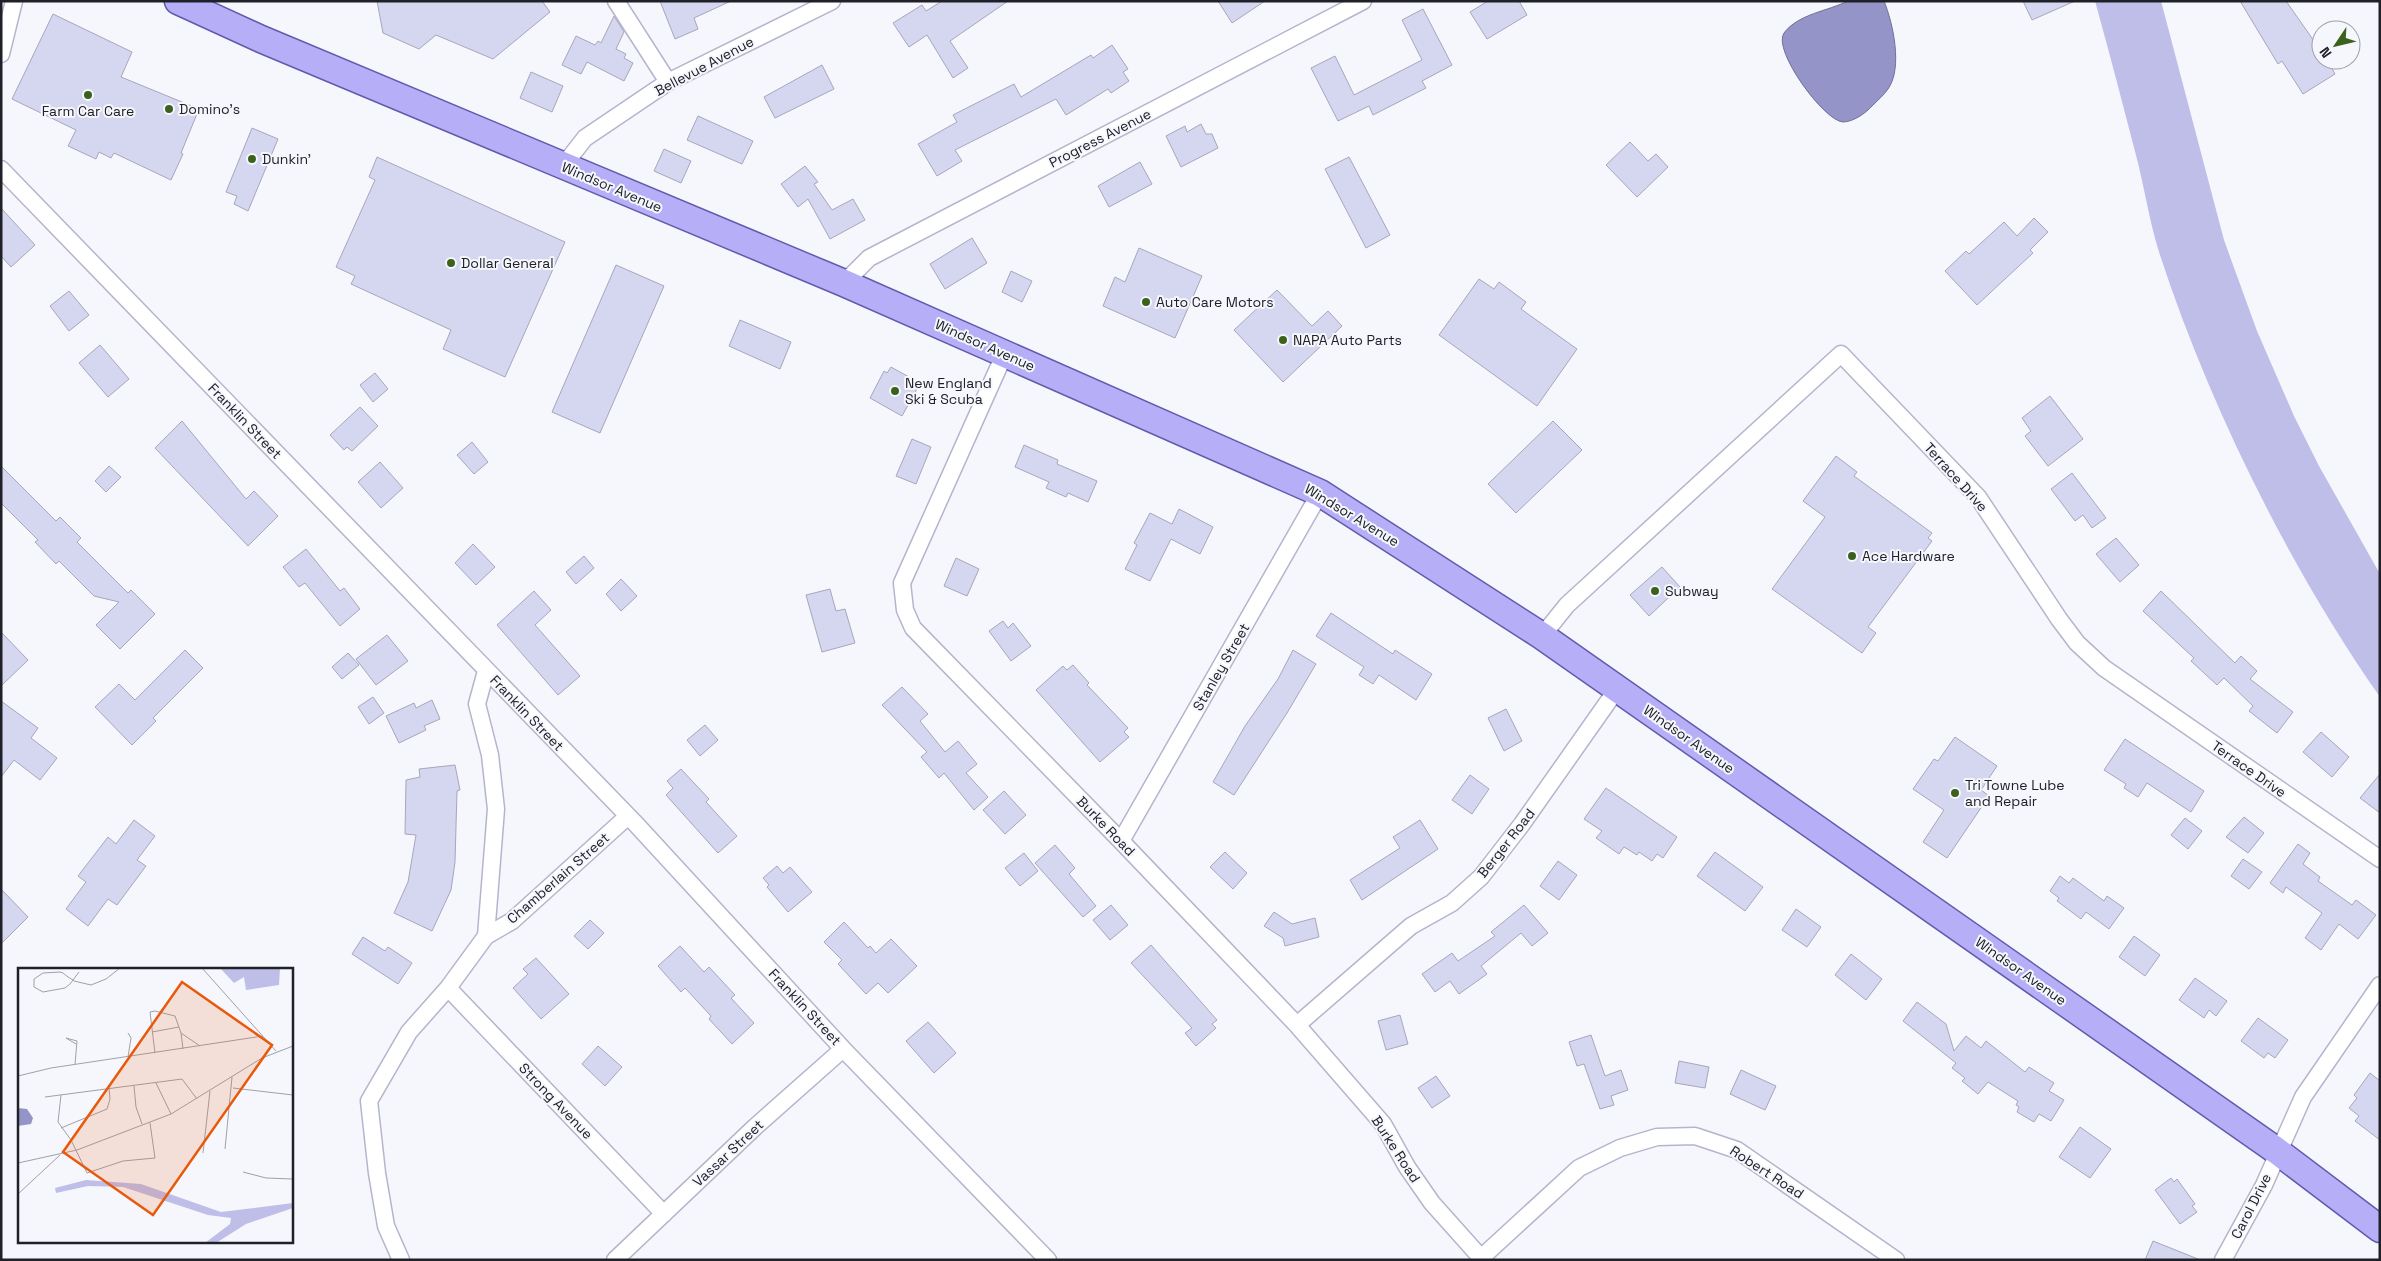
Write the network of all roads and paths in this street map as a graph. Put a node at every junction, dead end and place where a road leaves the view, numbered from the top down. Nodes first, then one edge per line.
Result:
1 (14, 1) edge
2 (178, 1) edge
3 (616, 1) edge
4 (832, 1) edge
5 (1363, 1) edge
6 (1, 54) edge
7 (668, 82) junction
8 (563, 166) junction
9 (1, 169) edge
10 (844, 283) junction
11 (1005, 353) junction
12 (1320, 493) junction
13 (1542, 636) junction
14 (486, 671) junction
15 (1617, 689) junction
16 (628, 816) junction
17 (1121, 841) junction
18 (2380, 859) edge
19 (486, 936) junction
20 (2380, 985) edge
21 (448, 988) junction
22 (1296, 1025) junction
23 (844, 1049) junction
24 (2277, 1151) junction
25 (664, 1214) junction
26 (2380, 1229) edge
27 (1482, 1259) edge
28 (401, 1260) edge
29 (615, 1260) edge
30 (1048, 1260) edge
31 (1896, 1260) edge
32 (2223, 1260) edge

1 - 6 street
2 - 8 main road, Windsor Avenue
3 - 7 street
4 - 7 street, Bellevue Avenue
5 - 10 street, Progress Avenue
7 - 8 street, Bellevue Avenue
8 - 10 main road, Windsor Avenue
9 - 14 street, Franklin Street
10 - 11 main road, Windsor Avenue
11 - 12 main road, Windsor Avenue
11 - 17 street, Burke Road
12 - 13 main road, Windsor Avenue
12 - 17 street, Stanley Street
13 - 15 main road, Windsor Avenue
13 - 18 street, Terrace Drive
14 - 16 street, Franklin Street
14 - 19 street, Chamberlain Street
15 - 22 street, Berger Road
15 - 24 main road, Windsor Avenue
16 - 19 street, Chamberlain Street
16 - 23 street, Franklin Street
17 - 22 street, Burke Road
19 - 21 street, Chamberlain Street
20 - 24 street
21 - 25 street, Strong Avenue
21 - 28 street, Chamberlain Street
22 - 27 street, Burke Road
23 - 25 street, Vassar Street
23 - 30 street, Franklin Street
24 - 26 main road, Windsor Avenue
24 - 32 street, Carol Drive
25 - 29 street, Vassar Street
27 - 31 street, Robert Road

